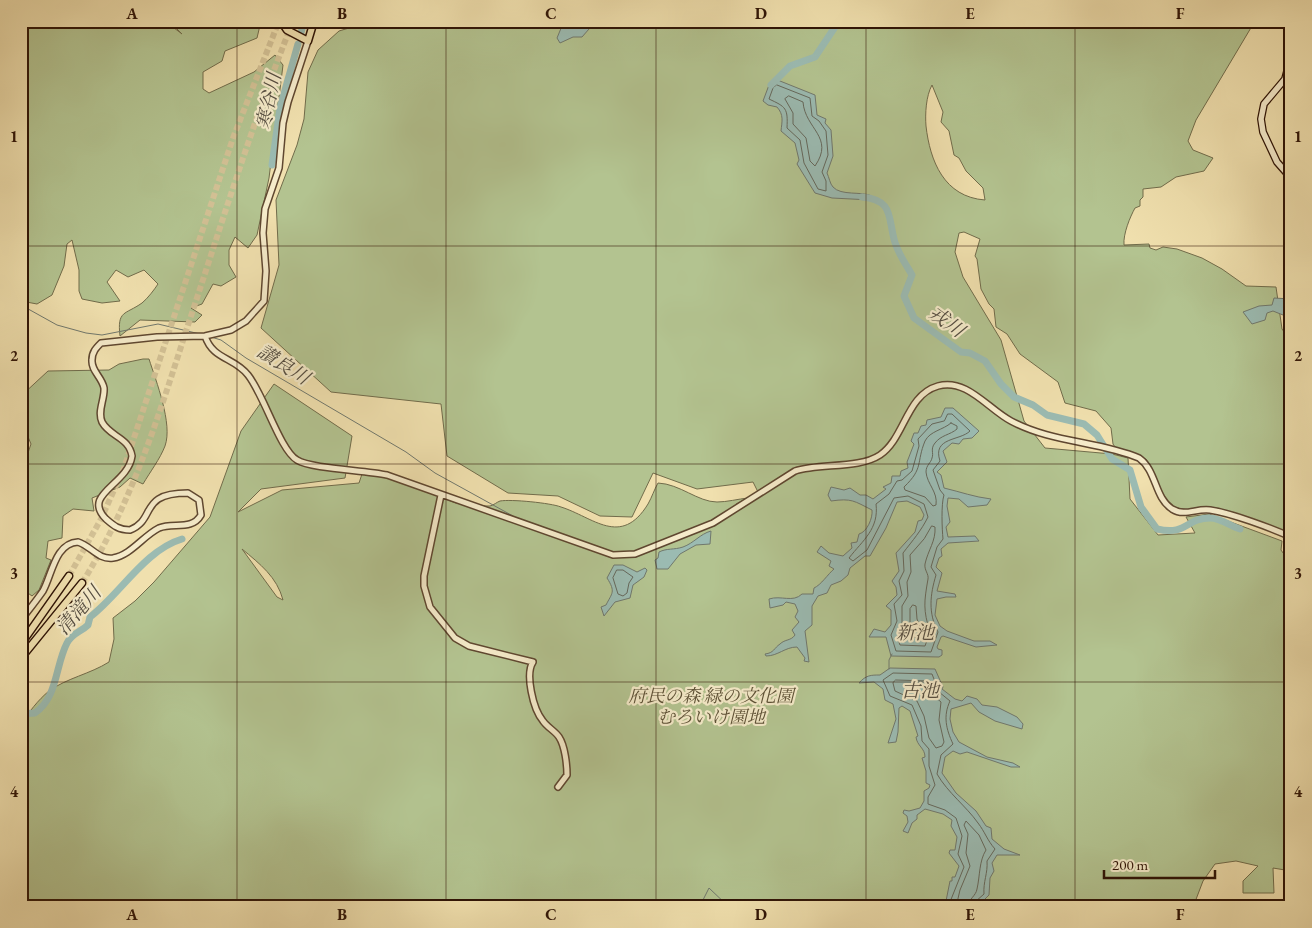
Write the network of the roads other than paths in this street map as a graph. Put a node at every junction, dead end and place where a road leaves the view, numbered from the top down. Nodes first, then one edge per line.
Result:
1 (281, 21) edge
2 (314, 21) edge
3 (308, 41) junction
4 (1291, 56) edge
5 (1291, 178) edge
6 (205, 336) junction
7 (440, 495) junction
8 (1291, 537) edge
9 (70, 576) tunnel mouth
10 (82, 584) tunnel mouth
11 (21, 620) edge
12 (21, 644) edge
13 (21, 658) edge
14 (558, 787) dead end

1 - 3 highway
2 - 3 highway
3 - 6 street
4 - 5 main road
6 - 7 street
6 - 11 street
7 - 8 street
7 - 14 street
9 - 12 highway
10 - 13 highway

